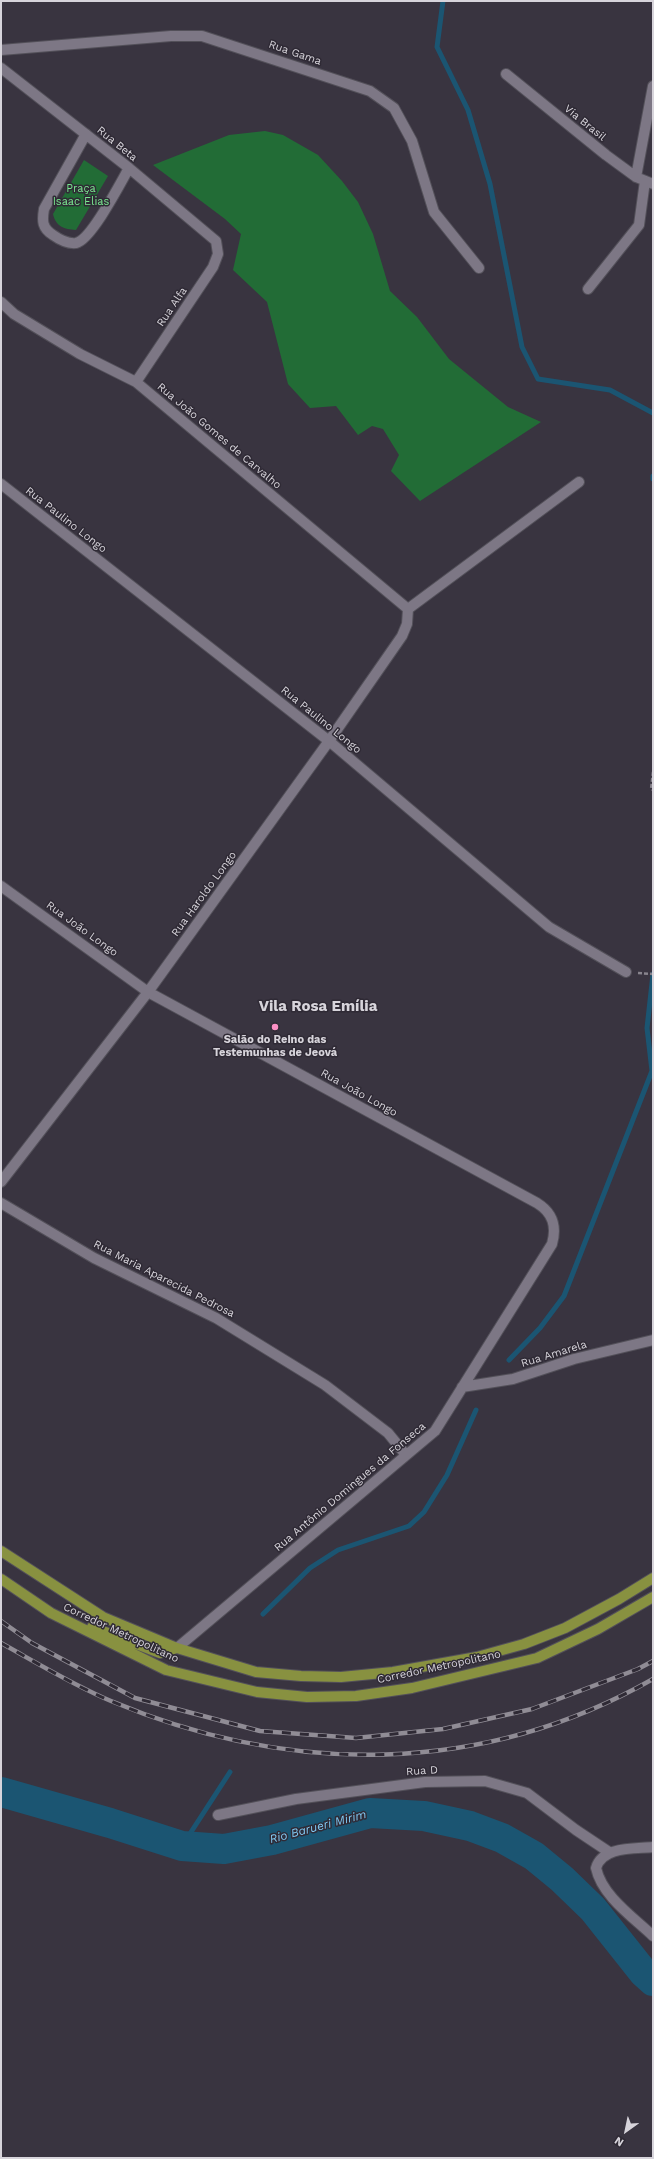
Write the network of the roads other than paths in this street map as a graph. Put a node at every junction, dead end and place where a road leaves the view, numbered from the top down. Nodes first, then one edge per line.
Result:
1 (1, 50) edge
2 (1, 68) edge
3 (506, 74) dead end
4 (653, 86) edge
5 (86, 134) junction
6 (129, 168) junction
7 (645, 180) edge
8 (216, 241) joint
9 (479, 268) dead end
10 (588, 289) dead end
11 (1, 302) edge
12 (136, 382) junction
13 (579, 482) dead end
14 (1, 484) edge
15 (408, 609) junction
16 (329, 741) junction
17 (1, 886) edge
18 (626, 972) dead end
19 (148, 992) junction
20 (1, 1182) edge
21 (1, 1203) edge
22 (554, 1235) joint
23 (653, 1340) edge
24 (462, 1387) junction
25 (406, 1455) junction
26 (1, 1551) edge
27 (653, 1578) edge
28 (1, 1579) edge
29 (653, 1597) edge
30 (51, 1613) junction
31 (177, 1648) junction
32 (218, 1816) dead end
33 (653, 1847) edge
34 (609, 1852) junction
35 (653, 1936) edge

1 - 9 street, Rua Gama
2 - 5 street, Rua Beta
3 - 7 street, Via Brasil
4 - 7 street
5 - 6 street, Rua Beta
5 - 6 street
6 - 8 street, Rua Beta
7 - 10 street
8 - 12 street, Rua Alfa
11 - 12 street, Rua João Gomes de Carvalho
12 - 15 street, Rua João Gomes de Carvalho
13 - 15 street
14 - 16 street, Rua Paulino Longo
15 - 16 street, Rua Haroldo Longo
16 - 18 street, Rua Paulino Longo
16 - 19 street, Rua Haroldo Longo
17 - 19 street, Rua João Longo
19 - 20 street, Rua Haroldo Longo
19 - 22 street, Rua João Longo
21 - 25 street, Rua Maria Aparecida Pedrosa
22 - 24 street, Rua Antônio Domingues da Fonseca
23 - 24 street, Rua Amarela
24 - 25 street, Rua Antônio Domingues da Fonseca
25 - 31 street, Rua Antônio Domingues da Fonseca
26 - 31 main road
27 - 31 main road
28 - 30 main road, Corredor Metropolitano
29 - 30 main road, Corredor Metropolitano
30 - 31 main road
32 - 34 street, Rua D
33 - 34 street
34 - 35 street

